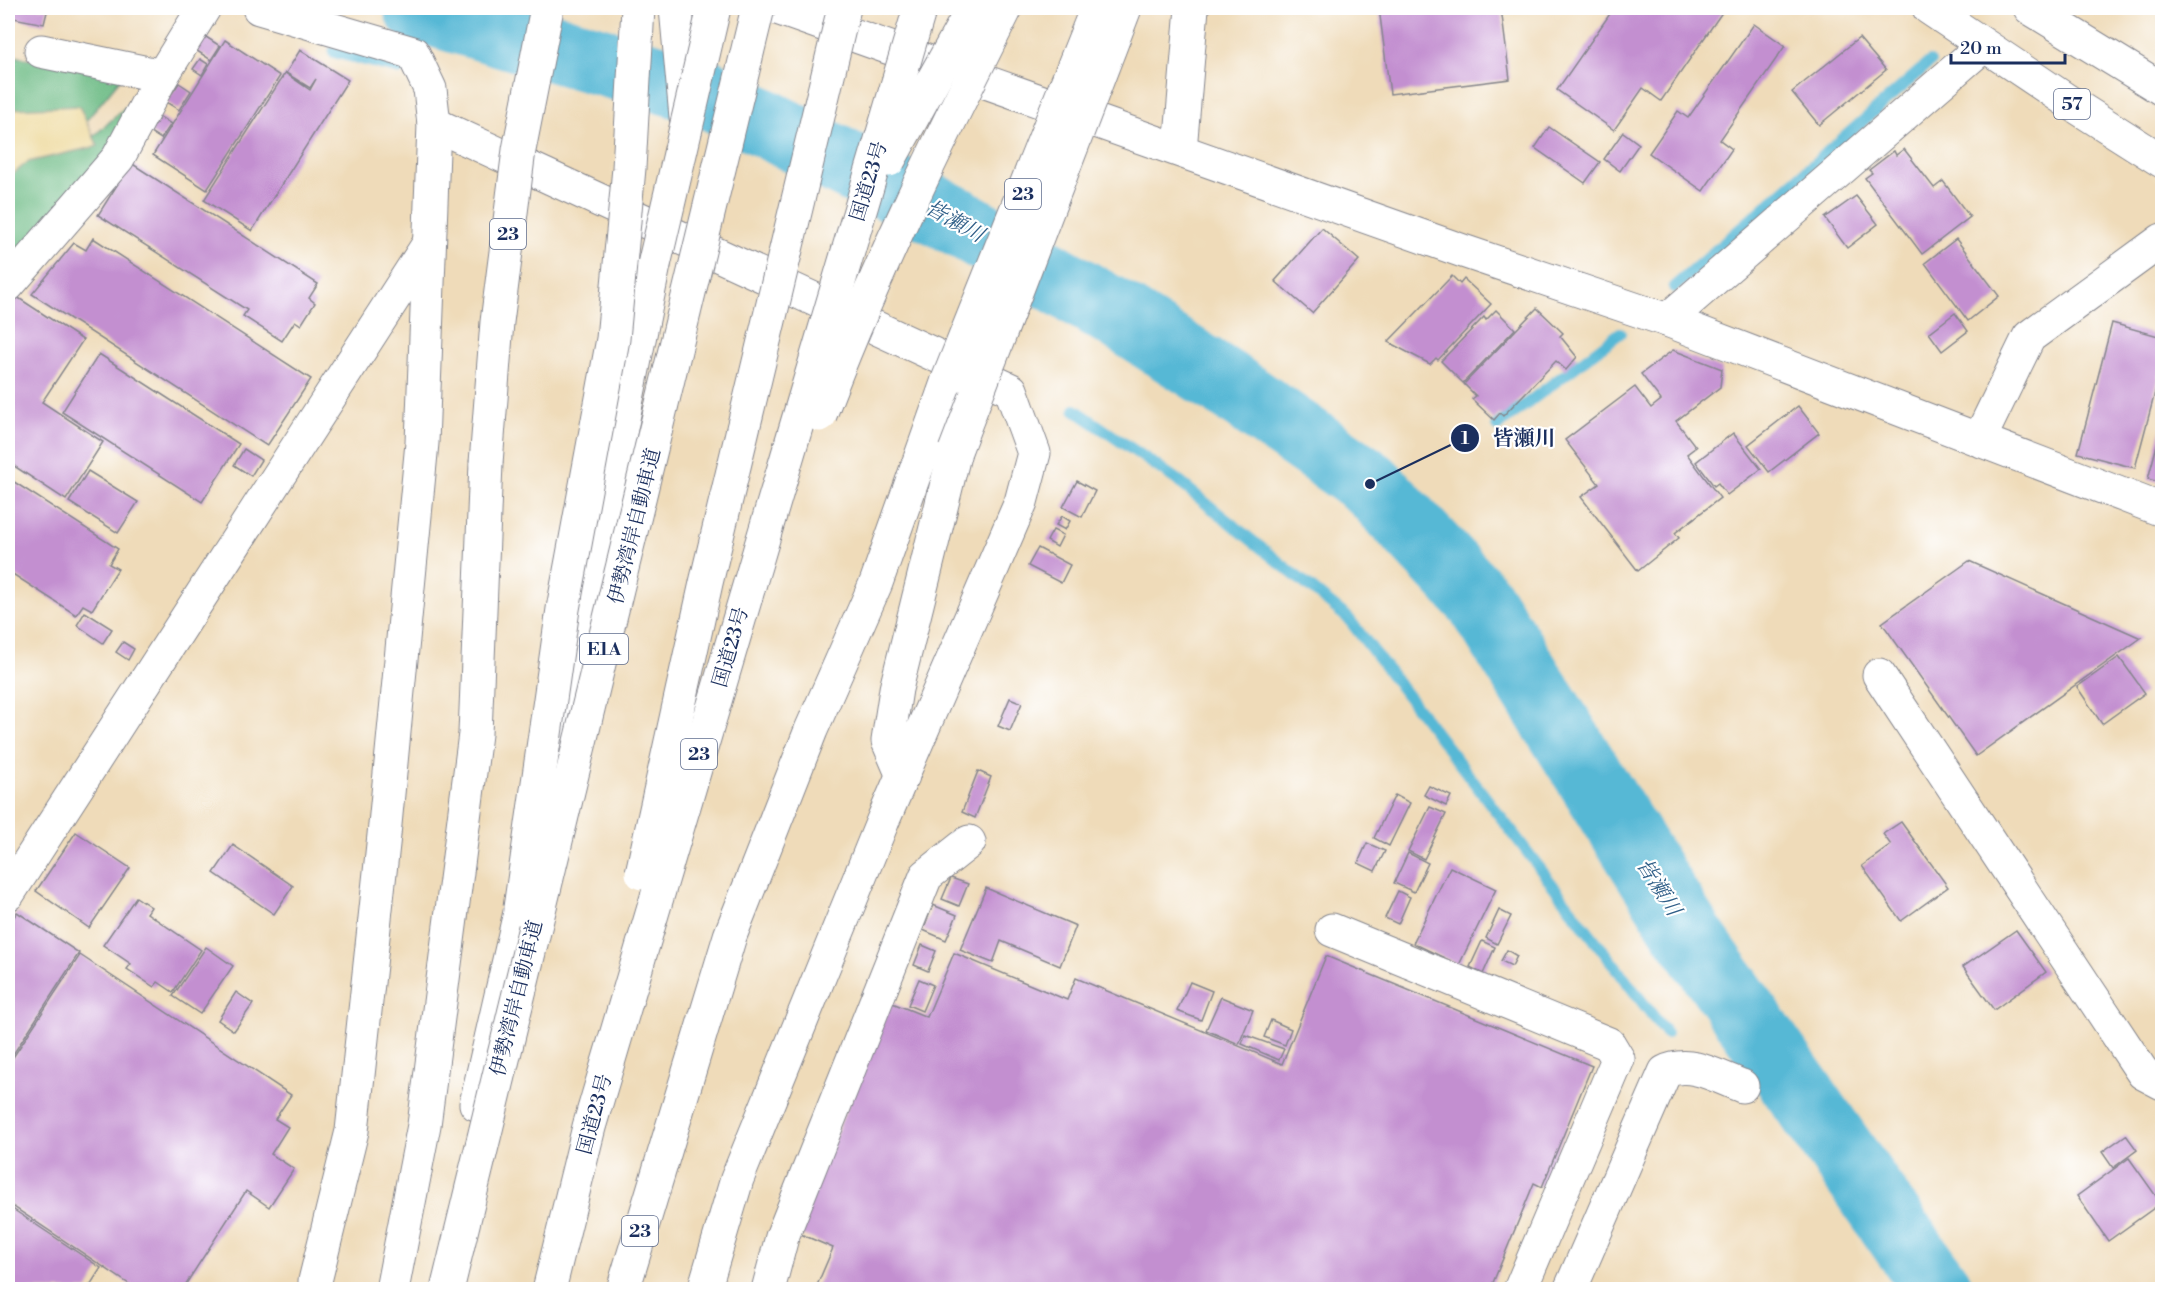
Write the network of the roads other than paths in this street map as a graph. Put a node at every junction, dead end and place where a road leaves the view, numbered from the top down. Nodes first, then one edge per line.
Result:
1 (204, 8) edge
2 (259, 8) edge
3 (547, 8) edge
4 (638, 8) edge
5 (676, 8) edge
6 (714, 8) edge
7 (758, 8) edge
8 (777, 8) edge
9 (844, 8) edge
10 (920, 8) edge
11 (973, 8) edge
12 (1006, 8) edge
13 (1097, 8) edge
14 (1125, 8) edge
15 (1192, 8) edge
16 (1929, 8) edge
17 (2030, 8) edge
18 (1983, 45) junction
19 (41, 51) dead end
20 (162, 76) junction
21 (2163, 89) edge
22 (434, 124) junction
23 (687, 128) junction
24 (1180, 150) junction
25 (2163, 161) edge
26 (857, 220) junction
27 (2163, 240) edge
28 (429, 244) junction
29 (8, 285) edge
30 (1667, 320) junction
31 (1979, 440) junction
32 (2163, 510) edge
33 (1879, 675) dead end
34 (903, 776) junction
35 (657, 812) junction
36 (969, 842) dead end
37 (8, 894) edge
38 (1332, 930) dead end
39 (2163, 1083) edge
40 (1742, 1086) dead end
41 (493, 1091) junction
42 (657, 1172) junction
43 (315, 1290) edge
44 (392, 1290) edge
45 (433, 1290) edge
46 (447, 1290) edge
47 (540, 1290) edge
48 (549, 1290) edge
49 (623, 1290) edge
50 (646, 1290) edge
51 (704, 1290) edge
52 (768, 1290) edge
53 (1520, 1290) edge
54 (1570, 1290) edge

1 - 20 main road
2 - 22 main road
3 - 44 main road, 23, bridge
4 - 41 main road, bridge
5 - 23 main road, bridge
6 - 23 main road, bridge
7 - 41 main road, 伊勢湾岸自動車道 / E1A, bridge
8 - 24 main road
9 - 35 main road, bridge
10 - 26 main road, 国道23号 / 23, bridge
11 - 26 main road, bridge
12 - 35 main road, bridge
13 - 42 main road, 23, bridge
14 - 34 main road, bridge
15 - 24 main road
16 - 18 main road, 57
17 - 21 main road
18 - 25 main road, 57
18 - 30 main road
19 - 20 main road
20 - 29 main road
22 - 28 main road
22 - 34 main road
23 - 45 main road, bridge
24 - 30 main road
26 - 48 main road, 国道23号 / 23, bridge
27 - 31 main road
28 - 37 main road
28 - 43 main road
30 - 31 main road
31 - 32 main road
33 - 39 main road
34 - 51 main road
35 - 47 main road, bridge
36 - 52 main road
38 - 53 main road
40 - 54 main road
41 - 46 main road, 伊勢湾岸自動車道 / E1A, bridge
42 - 49 main road, 23
42 - 50 main road

